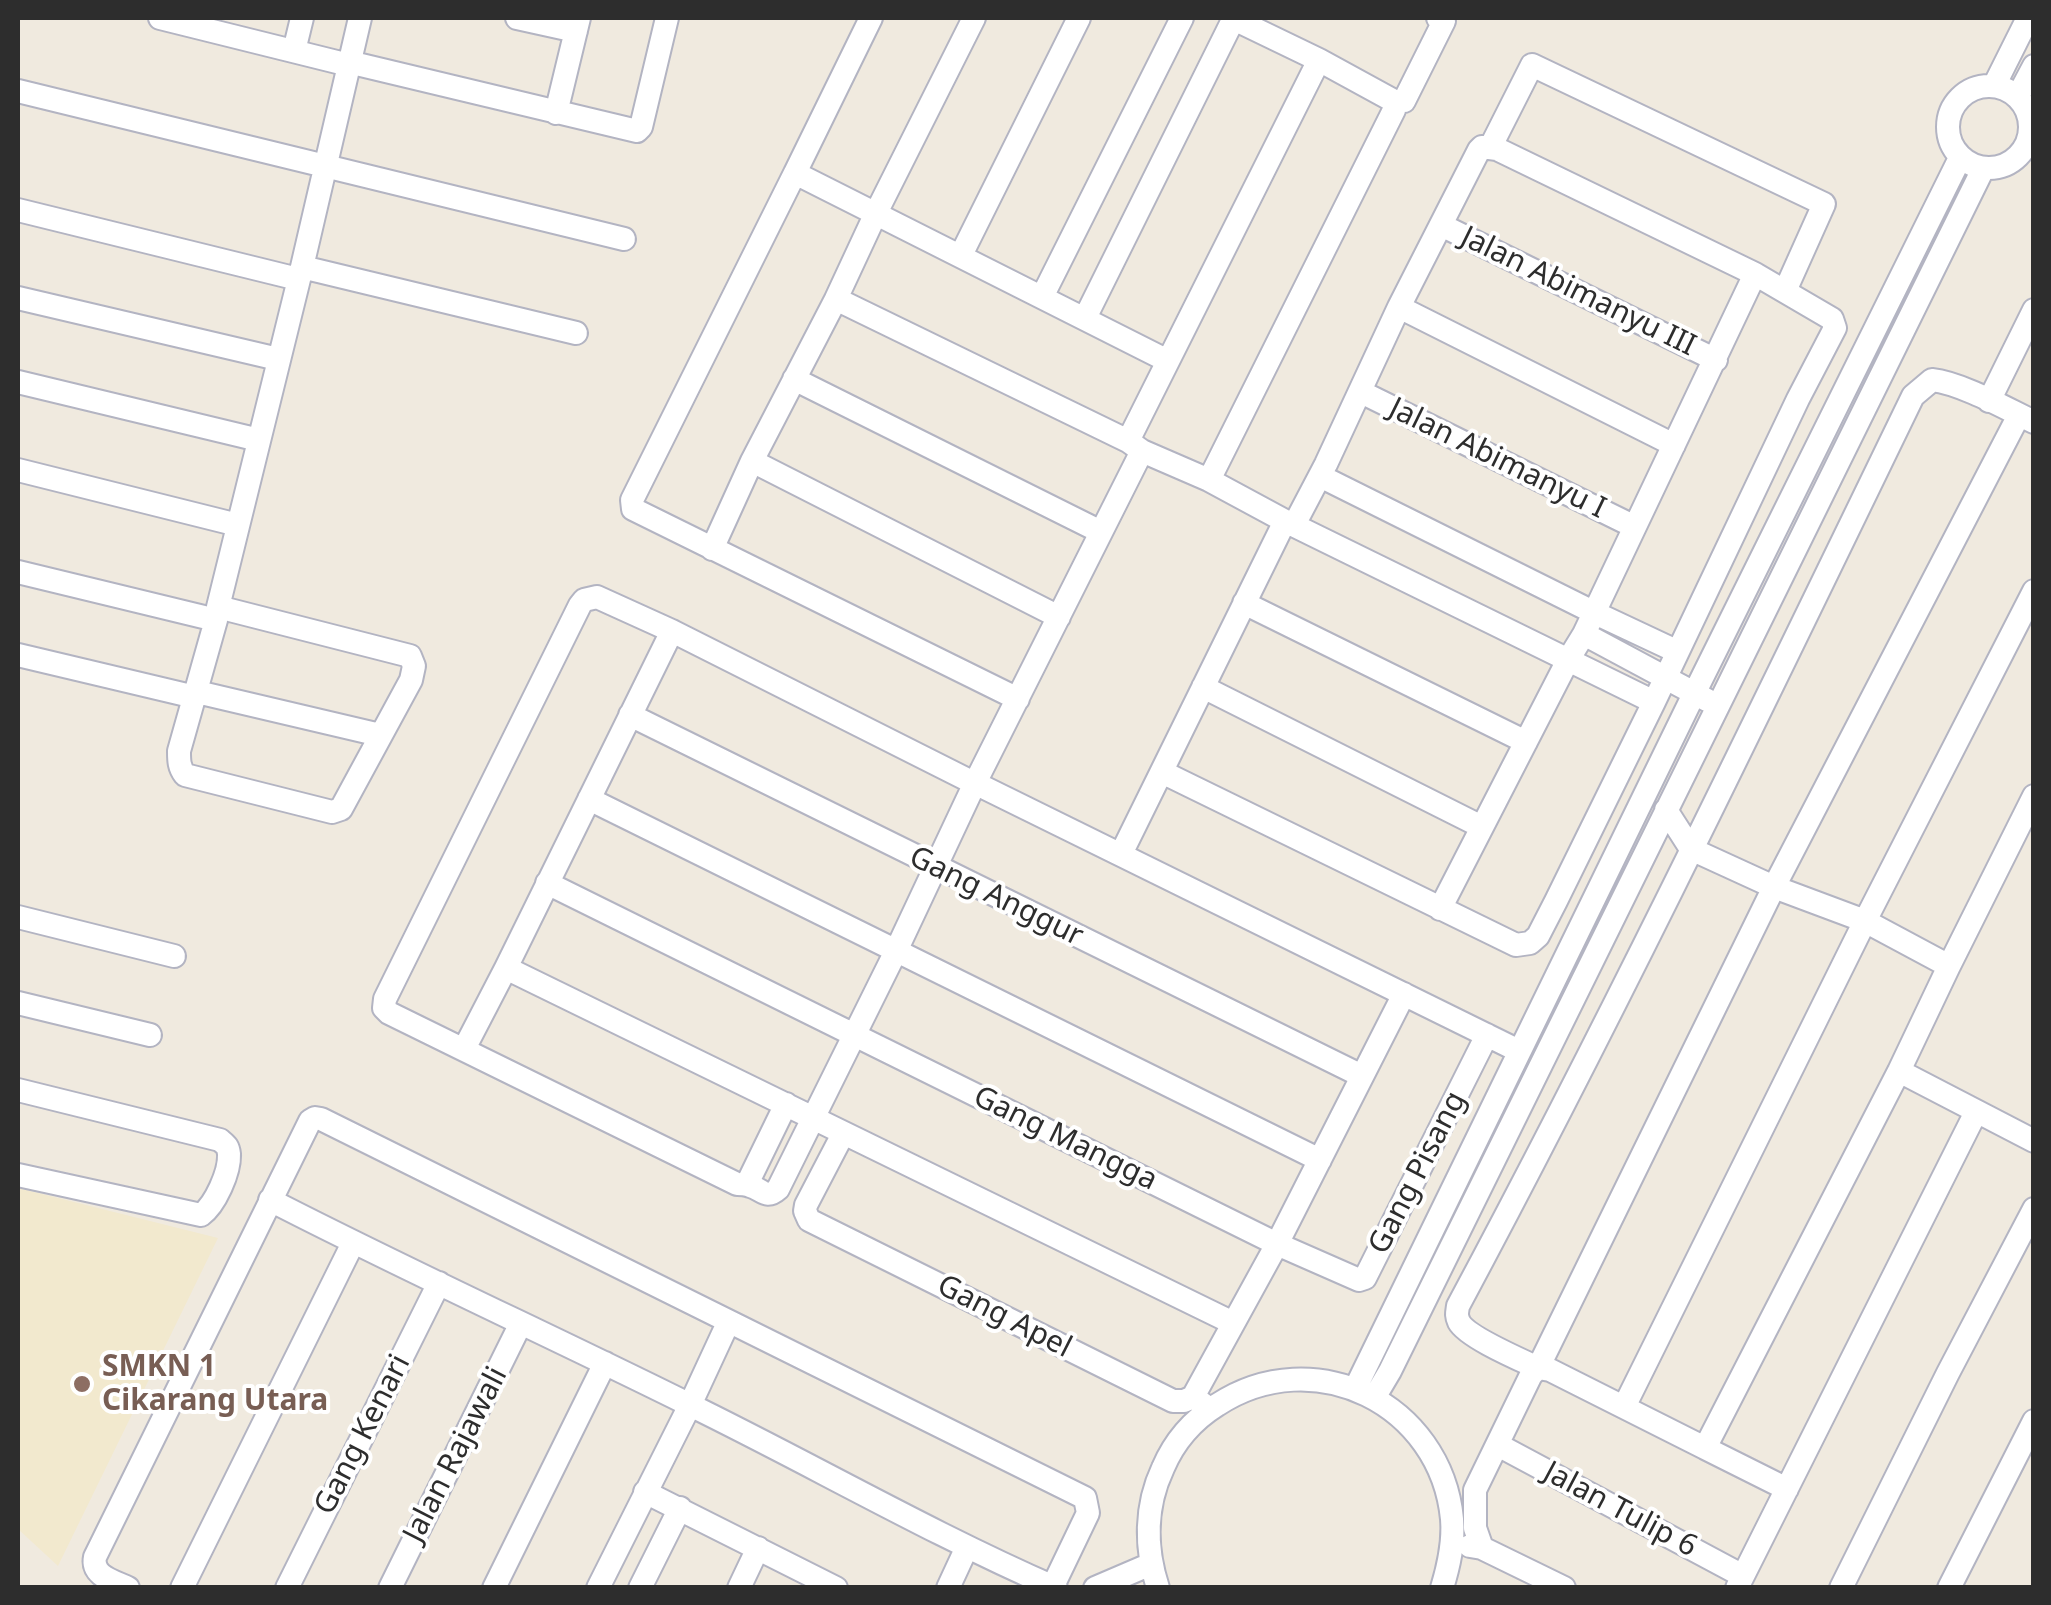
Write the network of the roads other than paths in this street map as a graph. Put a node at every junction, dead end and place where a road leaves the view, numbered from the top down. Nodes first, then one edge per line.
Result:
1 (160, 18) edge
2 (302, 18) edge
3 (360, 18) edge
4 (517, 18) edge
5 (668, 18) edge
6 (871, 18) edge
7 (974, 18) edge
8 (1080, 18) edge
9 (1182, 18) edge
10 (1233, 18) edge
11 (1438, 18) edge
12 (2028, 18) edge
13 (213, 24) edge
14 (577, 24) edge
15 (294, 51) junction
16 (1319, 60) junction
17 (355, 65) junction
18 (2034, 66) edge
19 (1995, 84) junction
20 (18, 91) edge
21 (2018, 96) junction
22 (1394, 101) junction
23 (556, 113) junction
24 (2030, 146) edge
25 (1490, 148) junction
26 (1960, 158) junction
27 (326, 166) junction
28 (1983, 169) junction
29 (795, 173) junction
30 (18, 210) edge
31 (876, 212) junction
32 (1441, 224) junction
33 (624, 239) dead end
34 (961, 255) junction
35 (300, 273) junction
36 (1755, 274) junction
37 (1786, 291) junction
38 (1042, 297) junction
39 (18, 298) edge
40 (836, 299) junction
41 (1400, 307) junction
42 (2032, 315) edge
43 (1085, 318) junction
44 (576, 333) dead end
45 (278, 359) junction
46 (1716, 360) junction
47 (1168, 361) junction
48 (1879, 379) junction
49 (794, 380) junction
50 (18, 382) edge
51 (1361, 392) junction
52 (1913, 396) junction
53 (1798, 399) junction
54 (1989, 401) junction
55 (1830, 419) junction
56 (2026, 419) edge
57 (259, 440) junction
58 (1674, 445) junction
59 (1135, 446) junction
60 (752, 462) junction
61 (18, 470) edge
62 (1320, 476) junction
63 (1209, 480) junction
64 (1289, 523) junction
65 (238, 525) junction
66 (1634, 526) junction
67 (1101, 532) junction
68 (712, 549) junction
69 (1786, 570) junction
70 (1715, 571) junction
71 (18, 572) edge
72 (1749, 584) junction
73 (1820, 588) junction
74 (2034, 591) edge
75 (1244, 604) junction
76 (1593, 612) junction
77 (217, 614) junction
78 (1059, 617) junction
79 (672, 632) junction
80 (1584, 634) junction
81 (1676, 651) junction
82 (18, 655) edge
83 (1568, 660) junction
84 (1664, 679) junction
85 (1203, 687) junction
86 (1694, 694) junction
87 (196, 695) junction
88 (1018, 700) junction
89 (1654, 702) junction
90 (1719, 705) junction
91 (630, 715) junction
92 (380, 736) junction
93 (1526, 742) junction
94 (1630, 750) junction
95 (1662, 763) junction
96 (1162, 772) junction
97 (975, 783) junction
98 (2034, 796) edge
99 (589, 799) junction
100 (1666, 810) junction
101 (2028, 823) edge
102 (1482, 827) junction
103 (1691, 849) junction
104 (1121, 854) junction
105 (936, 868) junction
106 (546, 883) junction
107 (1774, 887) junction
108 (1556, 901) junction
109 (1440, 910) junction
110 (1587, 915) junction
111 (18, 918) edge
112 (1865, 922) junction
113 (896, 952) junction
114 (174, 956) dead end
115 (1949, 966) junction
116 (506, 968) junction
117 (1582, 982) junction
118 (1404, 994) junction
119 (1617, 996) junction
120 (18, 1003) edge
121 (853, 1035) junction
122 (1487, 1035) junction
123 (150, 1036) dead end
124 (464, 1049) junction
125 (1520, 1051) junction
126 (1899, 1070) junction
127 (1362, 1076) junction
128 (18, 1090) edge
129 (786, 1104) junction
130 (1976, 1112) junction
131 (812, 1118) junction
132 (843, 1134) junction
133 (2034, 1141) edge
134 (1320, 1160) junction
135 (18, 1175) edge
136 (748, 1184) junction
137 (1479, 1190) junction
138 (270, 1200) junction
139 (1510, 1207) junction
140 (2034, 1209) edge
141 (353, 1243) junction
142 (1277, 1244) junction
143 (439, 1284) junction
144 (728, 1322) junction
145 (522, 1323) junction
146 (1233, 1323) junction
147 (605, 1364) junction
148 (1538, 1368) junction
149 (1364, 1394) junction
150 (1201, 1403) junction
151 (690, 1404) junction
152 (1624, 1407) junction
153 (2034, 1421) edge
154 (1498, 1445) junction
155 (1705, 1448) junction
156 (1787, 1488) junction
157 (645, 1492) junction
158 (680, 1508) junction
159 (1452, 1544) junction
160 (966, 1547) junction
161 (758, 1548) junction
162 (1482, 1548) junction
163 (1155, 1576) edge
164 (1740, 1582) edge
165 (1054, 1587) edge
166 (128, 1588) edge
167 (182, 1588) edge
168 (287, 1588) edge
169 (390, 1588) edge
170 (494, 1588) edge
171 (598, 1588) edge
172 (640, 1588) edge
173 (739, 1588) edge
174 (836, 1588) edge
175 (948, 1588) edge
176 (1095, 1588) edge
177 (1442, 1588) edge
178 (1564, 1588) edge
179 (1841, 1588) edge
180 (1949, 1588) edge

1 - 13 street
2 - 15 street
3 - 17 street
4 - 14 street
5 - 23 street
6 - 29 street
7 - 31 street
8 - 34 street
9 - 38 street
10 - 16 street
10 - 43 street
11 - 22 street
12 - 19 street
13 - 15 street
14 - 23 street
15 - 17 street
16 - 22 street
16 - 47 street
17 - 23 street
17 - 27 street
18 - 21 street
19 - 21 street
19 - 26 street
20 - 27 street
21 - 24 street
22 - 63 street
24 - 28 street
25 - 32 street
25 - 36 street
25 - 37 street
26 - 28 street
26 - 55 street
27 - 33 street
27 - 35 street
28 - 48 street
29 - 31 street
29 - 68 street
30 - 35 street
31 - 34 street
31 - 40 street
32 - 41 street
32 - 46 street, Jalan Abimanyu III
34 - 38 street
35 - 44 street
35 - 45 street
36 - 37 street
36 - 46 street
37 - 53 street
38 - 43 street
39 - 45 street
40 - 49 street
40 - 59 street
41 - 51 street
41 - 58 street
42 - 54 street
43 - 47 street
45 - 57 street
46 - 58 street
47 - 59 street
48 - 52 street
48 - 69 street
49 - 60 street
49 - 67 street
50 - 57 street
51 - 62 street
51 - 66 street, Jalan Abimanyu I
52 - 54 street
52 - 73 street
53 - 55 street
53 - 70 street
54 - 56 street
55 - 72 street
56 - 107 street
57 - 65 street
58 - 66 street
59 - 63 street
59 - 67 street
60 - 68 street
60 - 78 street
61 - 65 street
62 - 64 street
62 - 76 street
63 - 64 street
64 - 75 street
64 - 83 street
65 - 77 street
66 - 76 street
67 - 78 street
68 - 88 street
69 - 73 street
69 - 90 street
70 - 72 street
70 - 81 street
71 - 77 street
72 - 86 street
73 - 103 street
74 - 112 street
75 - 85 street
75 - 93 street
76 - 80 street
76 - 81 street
77 - 87 street
77 - 92 street
78 - 88 street
79 - 91 street
79 - 97 street
79 - 124 street
80 - 83 street
80 - 84 street
81 - 84 street
82 - 87 street
83 - 89 street
83 - 93 street
84 - 86 street
84 - 89 street
85 - 96 street
85 - 102 street
86 - 90 street
86 - 95 street
87 - 92 street
87 - 92 street
88 - 97 street
89 - 94 street
90 - 100 street
91 - 99 street
91 - 105 street, Gang Anggur
93 - 102 street
94 - 95 street
94 - 108 street
95 - 110 street
96 - 104 street
96 - 109 street
97 - 104 street
97 - 105 street
98 - 101 street
99 - 106 street
99 - 113 street
100 - 103 street
100 - 117 street
101 - 115 street
102 - 109 street
103 - 107 street
103 - 119 street
104 - 118 street
105 - 113 street
105 - 127 street, Gang Anggur
106 - 116 street
106 - 121 street, Gang Mangga
107 - 112 street
107 - 148 street
108 - 109 street
108 - 110 street
110 - 125 street
111 - 114 street
112 - 115 street
112 - 152 street
113 - 121 street
113 - 134 street
115 - 126 street
116 - 124 street
116 - 129 street
117 - 119 street
117 - 137 street
118 - 122 street
118 - 127 street
119 - 139 street
120 - 123 street
121 - 131 street
121 - 142 street, Gang Mangga
122 - 125 street
122 - 142 street, Gang Pisang
124 - 136 street
125 - 149 street
126 - 130 street
126 - 155 street
127 - 134 street
128 - 135 street
129 - 131 street
129 - 136 street
130 - 133 street
130 - 156 street
131 - 132 street
131 - 136 street
132 - 146 street
132 - 150 street, Gang Apel
134 - 142 street
137 - 139 street
137 - 149 street
138 - 141 street
138 - 144 street
138 - 166 street
139 - 148 street
140 - 179 street
141 - 143 street
141 - 167 street
142 - 146 street
143 - 145 street
143 - 168 street, Gang Kenari
144 - 151 street
144 - 165 street
145 - 147 street
145 - 169 street, Jalan Rajawali
146 - 150 street
147 - 151 street
147 - 170 street
148 - 152 street
148 - 154 street
149 - 150 street
149 - 159 street
150 - 163 street
151 - 157 street
151 - 160 street
152 - 155 street
153 - 180 street
154 - 162 street
154 - 164 street, Jalan Tulip 6
155 - 156 street
156 - 164 street
157 - 158 street
157 - 171 street
158 - 161 street
158 - 172 street
159 - 162 street
159 - 177 street
160 - 165 street
160 - 175 street
161 - 173 street
161 - 174 street
162 - 178 street
163 - 176 street

